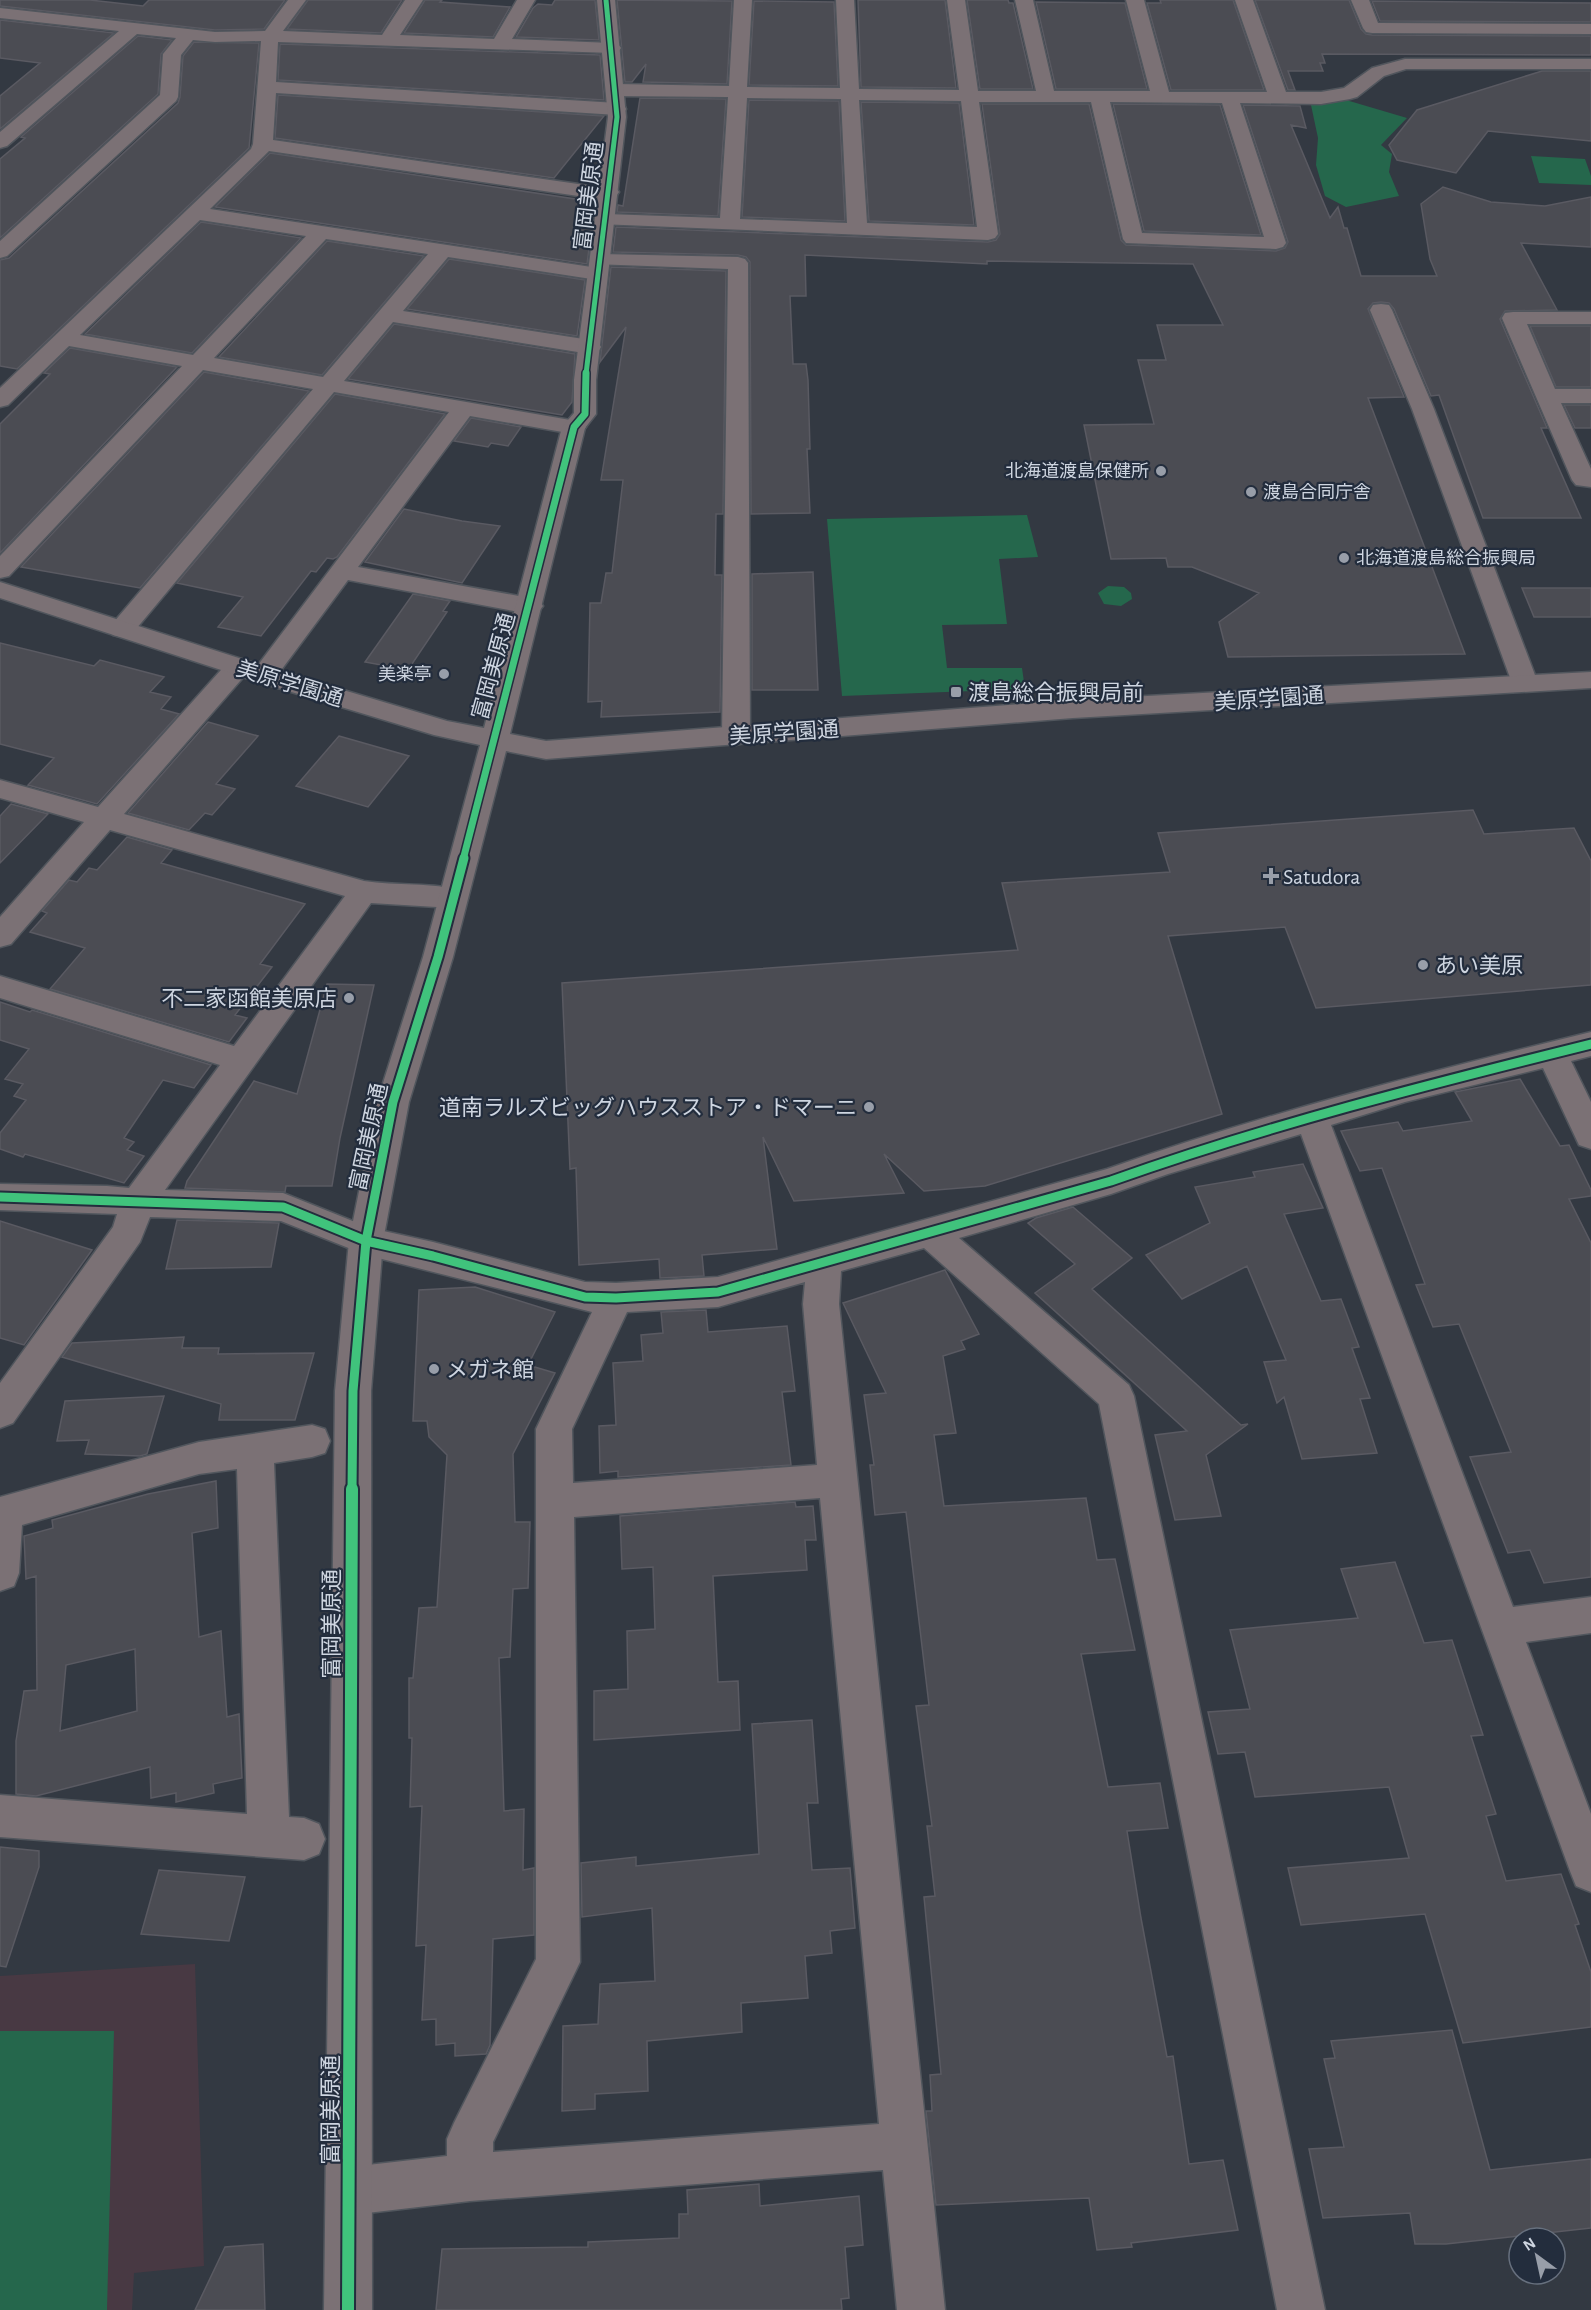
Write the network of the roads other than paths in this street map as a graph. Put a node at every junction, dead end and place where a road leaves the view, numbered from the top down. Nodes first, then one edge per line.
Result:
1 (44, 0) edge
2 (297, 0) edge
3 (414, 0) edge
4 (526, 0) edge
5 (606, 0) edge
6 (743, 0) edge
7 (845, 0) edge
8 (956, 0) edge
9 (1024, 0) edge
10 (1135, 0) edge
11 (1244, 0) edge
12 (1360, 0) edge
13 (25, 15) junction
14 (4, 21) edge
15 (132, 29) junction
16 (1591, 29) edge
17 (188, 35) junction
18 (270, 36) junction
19 (387, 40) junction
20 (500, 44) junction
21 (612, 48) junction
22 (1591, 64) edge
23 (266, 87) junction
24 (737, 93) junction
25 (851, 94) junction
26 (968, 96) junction
27 (1046, 96) junction
28 (1099, 96) junction
29 (1161, 97) junction
30 (1229, 97) junction
31 (1278, 97) junction
32 (617, 100) junction
33 (0, 142) edge
34 (263, 144) junction
35 (608, 206) junction
36 (194, 213) junction
37 (730, 225) junction
38 (857, 230) junction
39 (321, 232) junction
40 (442, 251) junction
41 (0, 252) edge
42 (599, 267) junction
43 (1381, 310) dead end
44 (388, 315) junction
45 (1591, 318) edge
46 (64, 339) junction
47 (590, 347) junction
48 (200, 362) junction
49 (330, 384) junction
50 (1547, 396) junction
51 (1591, 396) edge
52 (0, 400) edge
53 (465, 407) junction
54 (574, 427) junction
55 (1591, 480) edge
56 (0, 571) edge
57 (341, 571) junction
58 (0, 590) edge
59 (530, 606) junction
60 (122, 629) junction
61 (238, 667) junction
62 (264, 675) junction
63 (1591, 680) edge
64 (1525, 682) junction
65 (736, 736) junction
66 (494, 740) junction
67 (0, 789) edge
68 (104, 818) junction
69 (364, 891) junction
70 (453, 898) junction
71 (0, 936) edge
72 (0, 987) edge
73 (1591, 1044) edge
74 (1552, 1054) junction
75 (241, 1060) junction
76 (1312, 1118) junction
77 (1591, 1136) edge
78 (0, 1197) edge
79 (137, 1203) junction
80 (929, 1232) junction
81 (366, 1241) junction
82 (824, 1263) junction
83 (616, 1298) junction
84 (0, 1412) edge
85 (312, 1441) dead end
86 (255, 1448) junction
87 (837, 1480) junction
88 (556, 1501) junction
89 (2, 1514) edge
90 (0, 1573) edge
91 (1591, 1615) edge
92 (1502, 1627) junction
93 (0, 1816) edge
94 (1591, 1871) edge
95 (905, 2145) junction
96 (470, 2177) junction
97 (350, 2191) junction
98 (348, 2310) edge
99 (921, 2310) edge
100 (1301, 2310) edge

1 - 13 street
2 - 18 street
3 - 19 street
4 - 20 street
5 - 21 street, 富岡美原通
6 - 24 street
7 - 25 street
8 - 26 street
9 - 27 street
10 - 29 street
11 - 31 street
12 - 16 street
13 - 14 street
13 - 15 street
15 - 17 street
15 - 33 street
17 - 18 street
17 - 41 street
18 - 19 street
18 - 23 street
19 - 20 street
20 - 21 street
21 - 32 street, 富岡美原通
22 - 31 street
23 - 32 street
23 - 34 street
24 - 25 street
24 - 32 street
24 - 37 street
25 - 26 street
25 - 38 street
26 - 27 street
26 - 38 street
27 - 28 street
28 - 29 street
28 - 30 street
29 - 30 street
30 - 31 street
32 - 35 street, 富岡美原通
34 - 35 street
34 - 36 street
35 - 37 street
35 - 42 street, 富岡美原通
36 - 39 street
36 - 46 street
37 - 38 street
39 - 40 street
39 - 48 street
40 - 42 street
40 - 44 street
42 - 47 street, 富岡美原通
42 - 65 street
43 - 64 street
44 - 47 street
44 - 49 street
45 - 50 street
46 - 48 street
46 - 52 street
47 - 54 street, 富岡美原通
48 - 49 street
48 - 56 street
49 - 53 street
49 - 60 street
50 - 51 street
50 - 55 street
53 - 54 street
53 - 57 street
54 - 59 street, 富岡美原通
57 - 59 street
57 - 62 street
58 - 60 street, 美原学園通
59 - 66 street, 富岡美原通
60 - 61 street, 美原学園通
61 - 62 street, 美原学園通
61 - 68 street
62 - 66 street, 美原学園通
63 - 64 street, 美原学園通
64 - 65 street, 美原学園通
65 - 66 street, 美原学園通
66 - 70 street, 富岡美原通
67 - 68 street
68 - 69 street
68 - 71 street
69 - 70 street
69 - 75 street
70 - 81 street, 富岡美原通
72 - 75 street
73 - 74 street
74 - 76 street
74 - 77 street
75 - 79 street
76 - 80 street
76 - 92 street
78 - 79 street
79 - 81 street
79 - 84 street
80 - 82 street
80 - 100 street
81 - 83 street
81 - 97 street, 富岡美原通
82 - 83 street
82 - 87 street
83 - 88 street
85 - 86 street
86 - 89 street
86 - 93 street
87 - 88 street
87 - 95 street
88 - 96 street
89 - 90 street
91 - 92 street
92 - 94 street
95 - 96 street
95 - 99 street
96 - 97 street
97 - 98 street, 富岡美原通

